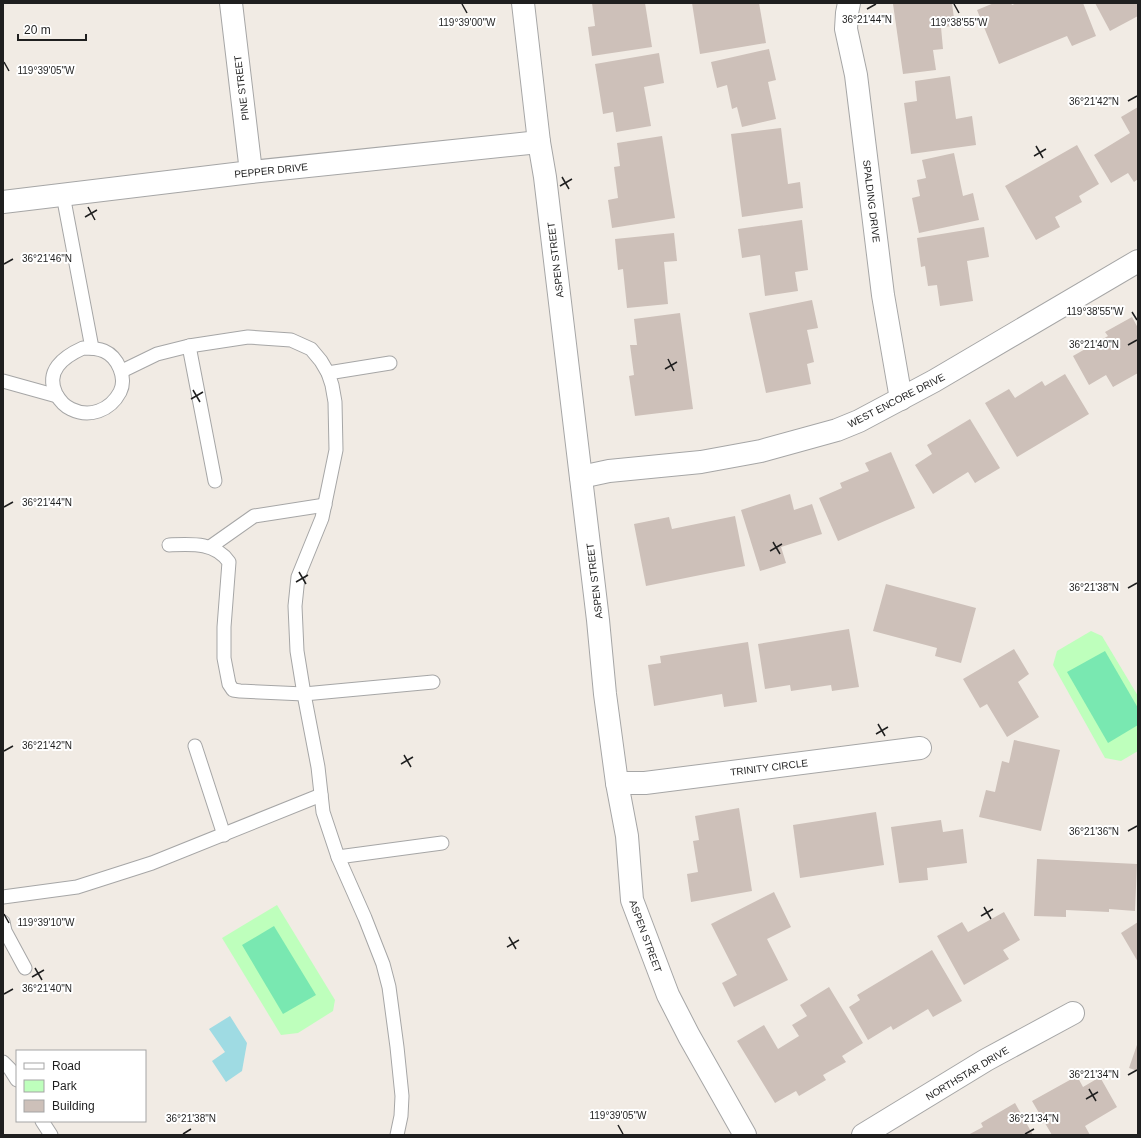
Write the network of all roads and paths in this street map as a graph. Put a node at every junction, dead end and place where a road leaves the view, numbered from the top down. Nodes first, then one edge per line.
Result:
1 (232, 3) edge
2 (523, 3) edge
3 (849, 3) edge
4 (539, 142) junction
5 (251, 172) junction
6 (62, 195) junction
7 (3, 202) edge
8 (1138, 261) edge
9 (189, 346) junction
10 (92, 348) junction
11 (390, 363) dead end
12 (122, 371) junction
13 (328, 373) junction
14 (3, 381) edge
15 (57, 396) junction
16 (901, 399) junction
17 (581, 476) junction
18 (215, 481) dead end
19 (325, 505) junction
20 (169, 544) dead end
21 (210, 547) junction
22 (433, 682) dead end
23 (304, 694) junction
24 (195, 746) dead end
25 (920, 748) dead end
26 (617, 783) junction
27 (321, 795) junction
28 (224, 835) junction
29 (442, 843) dead end
30 (338, 857) junction
31 (3, 897) edge
32 (3, 922) edge
33 (25, 968) dead end
34 (1073, 1013) dead end
35 (3, 1062) edge
36 (16, 1078) edge
37 (43, 1122) edge
38 (51, 1135) edge
39 (397, 1135) edge
40 (745, 1135) edge
41 (863, 1135) edge

1 - 5 street, PINE STREET
2 - 4 street, ASPEN STREET
3 - 16 street, SPALDING DRIVE
4 - 5 street, PEPPER DRIVE
4 - 17 street, ASPEN STREET
5 - 6 street, PEPPER DRIVE
6 - 7 street, PEPPER DRIVE
6 - 10 lane
8 - 16 street, WEST ENCORE DRIVE
9 - 12 lane
9 - 13 lane
9 - 18 lane
10 - 12 lane
10 - 15 lane
11 - 13 lane
12 - 15 lane
13 - 19 lane
14 - 15 lane
16 - 17 street, WEST ENCORE DRIVE
17 - 26 street, ASPEN STREET
19 - 21 lane
19 - 23 lane
20 - 21 lane
21 - 23 lane
22 - 23 lane
23 - 27 lane
24 - 28 lane
25 - 26 street, TRINITY CIRCLE
26 - 40 street, ASPEN STREET
27 - 28 lane
27 - 30 lane
28 - 31 lane
29 - 30 lane
30 - 39 lane
32 - 33 lane
34 - 41 street, NORTHSTAR DRIVE
35 - 36 lane
37 - 38 lane

